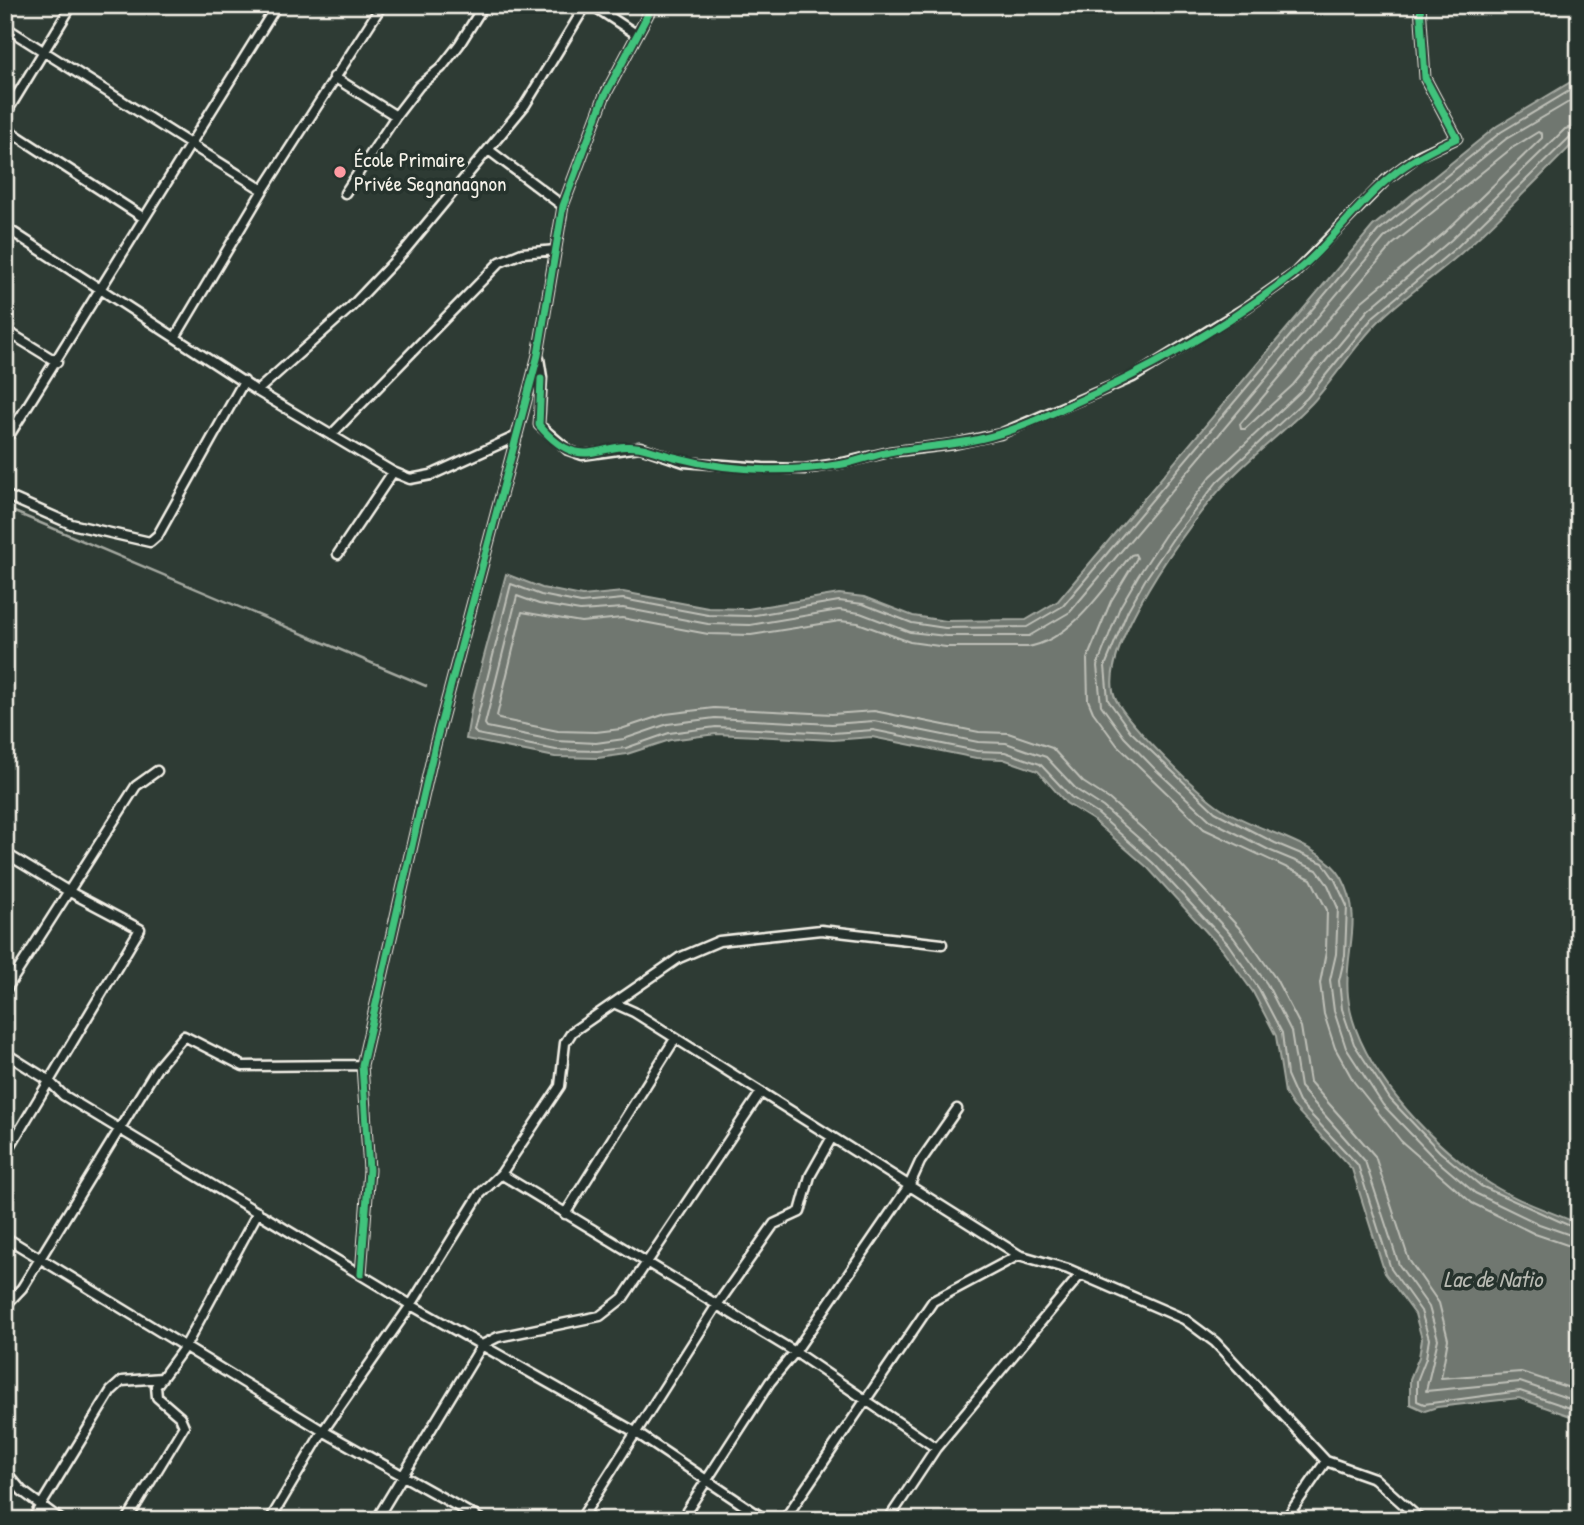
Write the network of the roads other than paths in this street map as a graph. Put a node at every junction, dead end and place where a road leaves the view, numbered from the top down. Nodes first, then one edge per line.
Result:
1 (277, 5) edge
2 (382, 5) edge
3 (484, 5) edge
4 (586, 5) edge
5 (592, 5) edge
6 (653, 5) edge
7 (1420, 5) edge
8 (71, 6) edge
9 (5, 27) edge
10 (636, 34) junction
11 (44, 51) junction
12 (334, 78) junction
13 (5, 115) edge
14 (396, 116) junction
15 (5, 128) edge
16 (188, 145) junction
17 (490, 151) junction
18 (263, 190) junction
19 (345, 193) dead end
20 (564, 206) junction
21 (144, 218) junction
22 (5, 227) edge
23 (556, 250) junction
24 (101, 288) junction
25 (5, 330) edge
26 (176, 336) junction
27 (538, 355) junction
28 (57, 362) junction
29 (244, 381) junction
30 (257, 391) junction
31 (5, 430) edge
32 (331, 435) junction
33 (517, 436) junction
34 (393, 472) junction
35 (5, 495) edge
36 (338, 554) dead end
37 (157, 771) dead end
38 (5, 853) edge
39 (68, 891) junction
40 (943, 944) dead end
41 (5, 991) edge
42 (616, 1004) junction
43 (675, 1039) junction
44 (5, 1053) edge
45 (362, 1065) junction
46 (48, 1080) junction
47 (761, 1092) junction
48 (957, 1110) dead end
49 (120, 1128) junction
50 (832, 1137) junction
51 (5, 1155) edge
52 (500, 1174) junction
53 (909, 1186) junction
54 (258, 1212) junction
55 (565, 1214) junction
56 (5, 1237) edge
57 (1019, 1255) junction
58 (40, 1258) junction
59 (648, 1264) junction
60 (361, 1274) junction
61 (1080, 1275) junction
62 (411, 1305) junction
63 (5, 1306) edge
64 (718, 1306) junction
65 (186, 1345) junction
66 (482, 1345) junction
67 (795, 1352) junction
68 (162, 1378) junction
69 (866, 1398) junction
70 (323, 1431) junction
71 (635, 1432) junction
72 (936, 1448) junction
73 (1326, 1461) junction
74 (5, 1471) edge
75 (402, 1477) junction
76 (706, 1481) junction
77 (41, 1505) junction
78 (32, 1520) edge
79 (61, 1520) edge
80 (127, 1520) edge
81 (270, 1520) edge
82 (376, 1520) edge
83 (482, 1520) edge
84 (580, 1520) edge
85 (681, 1520) edge
86 (766, 1520) edge
87 (784, 1520) edge
88 (888, 1520) edge
89 (1285, 1520) edge
90 (1421, 1520) edge

1 - 16 street
2 - 12 street
3 - 14 street
4 - 17 street
5 - 10 street
6 - 10 street
7 - 27 street
8 - 11 street
9 - 11 street
10 - 20 street
11 - 13 street
11 - 16 street
12 - 14 street
12 - 18 street
14 - 19 street
15 - 21 street
16 - 18 street
16 - 21 street
17 - 20 street
17 - 30 street
18 - 26 street
20 - 23 street
21 - 24 street
22 - 24 street
23 - 27 street
23 - 32 street
24 - 26 street
24 - 28 street
25 - 28 street
26 - 29 street
27 - 33 street
28 - 31 street
29 - 30 street
29 - 35 street
30 - 32 street
32 - 34 street
33 - 34 street
33 - 45 street
34 - 36 street
37 - 39 street
38 - 39 street
39 - 41 street
39 - 46 street
40 - 42 street
42 - 43 street
42 - 52 street
43 - 47 street
43 - 55 street
44 - 46 street
45 - 49 street
45 - 60 street
46 - 49 street
46 - 51 street
47 - 50 street
47 - 59 street
48 - 53 street
49 - 54 street
49 - 58 street
50 - 53 street
50 - 64 street
52 - 55 street
52 - 62 street
53 - 57 street
53 - 67 street
54 - 60 street
54 - 65 street
55 - 59 street
56 - 58 street
57 - 61 street
57 - 69 street
58 - 63 street
58 - 65 street
59 - 64 street
59 - 66 street
60 - 62 street
61 - 72 street
61 - 73 street
62 - 66 street
62 - 70 street
64 - 67 street
64 - 71 street
65 - 68 street
65 - 70 street
66 - 71 street
66 - 75 street
67 - 69 street
67 - 76 street
68 - 77 street
68 - 80 street
69 - 72 street
69 - 87 street
70 - 75 street
70 - 81 street
71 - 76 street
71 - 84 street
72 - 88 street
73 - 89 street
73 - 90 street
74 - 77 street
75 - 82 street
75 - 83 street
76 - 85 street
76 - 86 street
77 - 78 street
77 - 79 street

